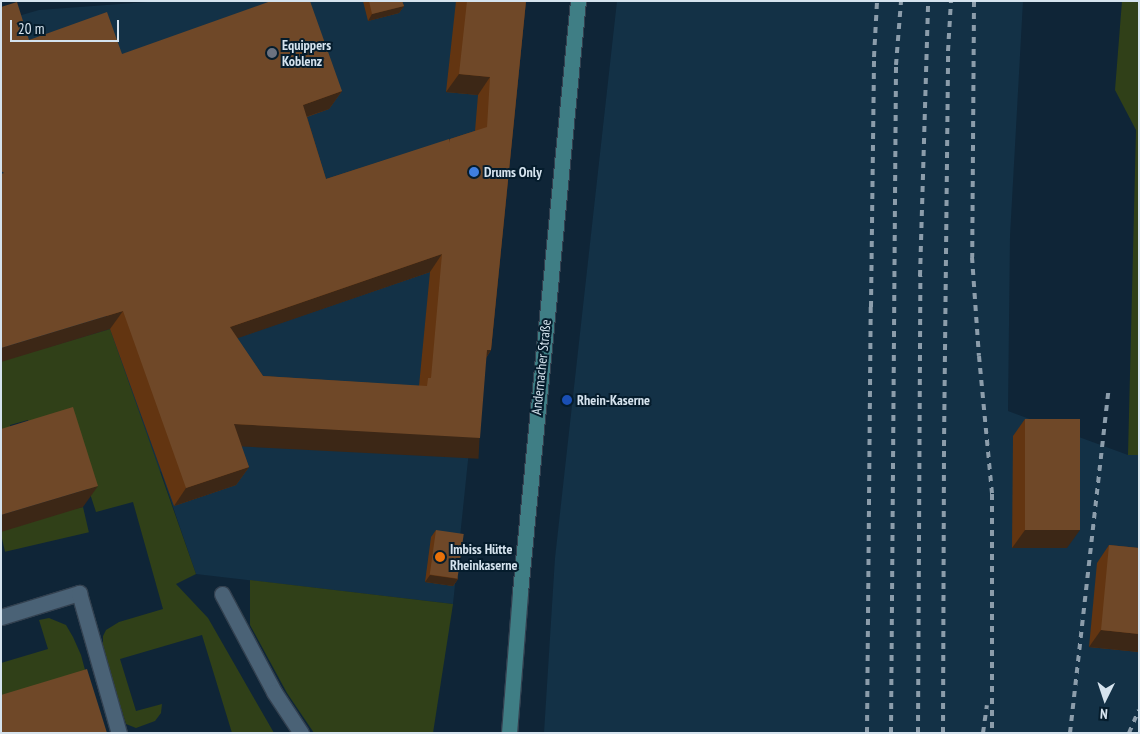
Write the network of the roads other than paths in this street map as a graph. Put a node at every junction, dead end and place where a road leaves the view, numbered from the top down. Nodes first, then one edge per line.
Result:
1 (578, 1) edge
2 (222, 594) dead end
3 (1, 617) edge
4 (119, 733) edge
5 (301, 733) edge
6 (509, 733) edge

1 - 6 street, Andernacher Straße
2 - 5 lane
3 - 4 lane

